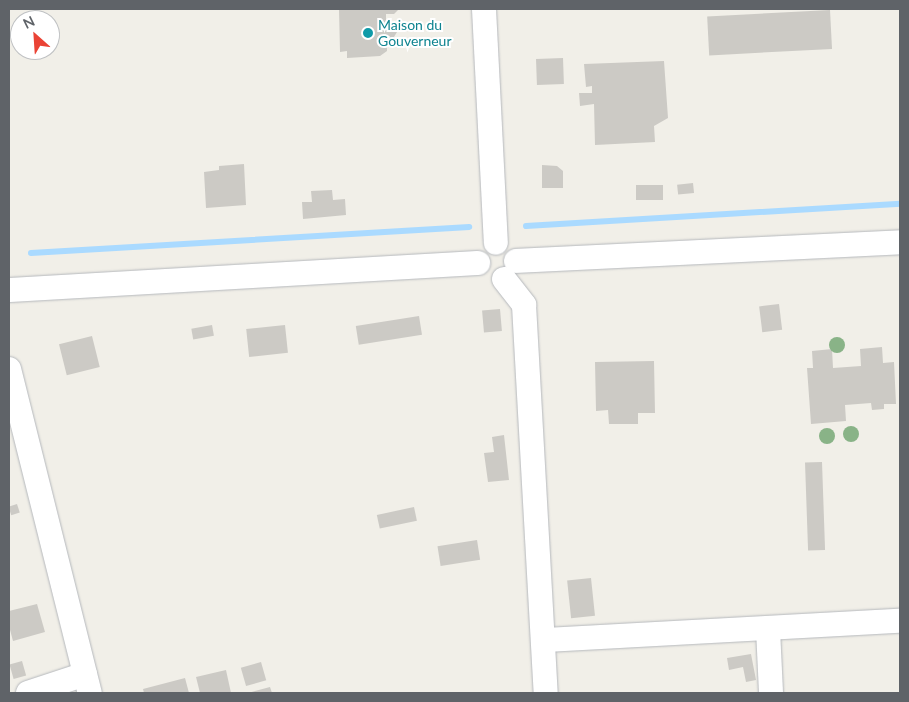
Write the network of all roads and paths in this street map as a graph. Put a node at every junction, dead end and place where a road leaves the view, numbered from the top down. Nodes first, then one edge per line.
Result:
1 (484, 9) edge
2 (900, 242) edge
3 (496, 243) junction
4 (478, 263) junction
5 (510, 270) junction
6 (9, 290) edge
7 (9, 370) edge
8 (900, 621) edge
9 (768, 629) junction
10 (544, 640) junction
11 (87, 684) edge
12 (28, 693) edge
13 (546, 693) edge
14 (771, 693) edge

1 - 3 street
2 - 5 street
3 - 4 street
3 - 5 street
4 - 5 street
4 - 6 street
5 - 10 street
7 - 11 street
8 - 9 street
9 - 10 street
9 - 14 street
10 - 13 street
11 - 12 street

